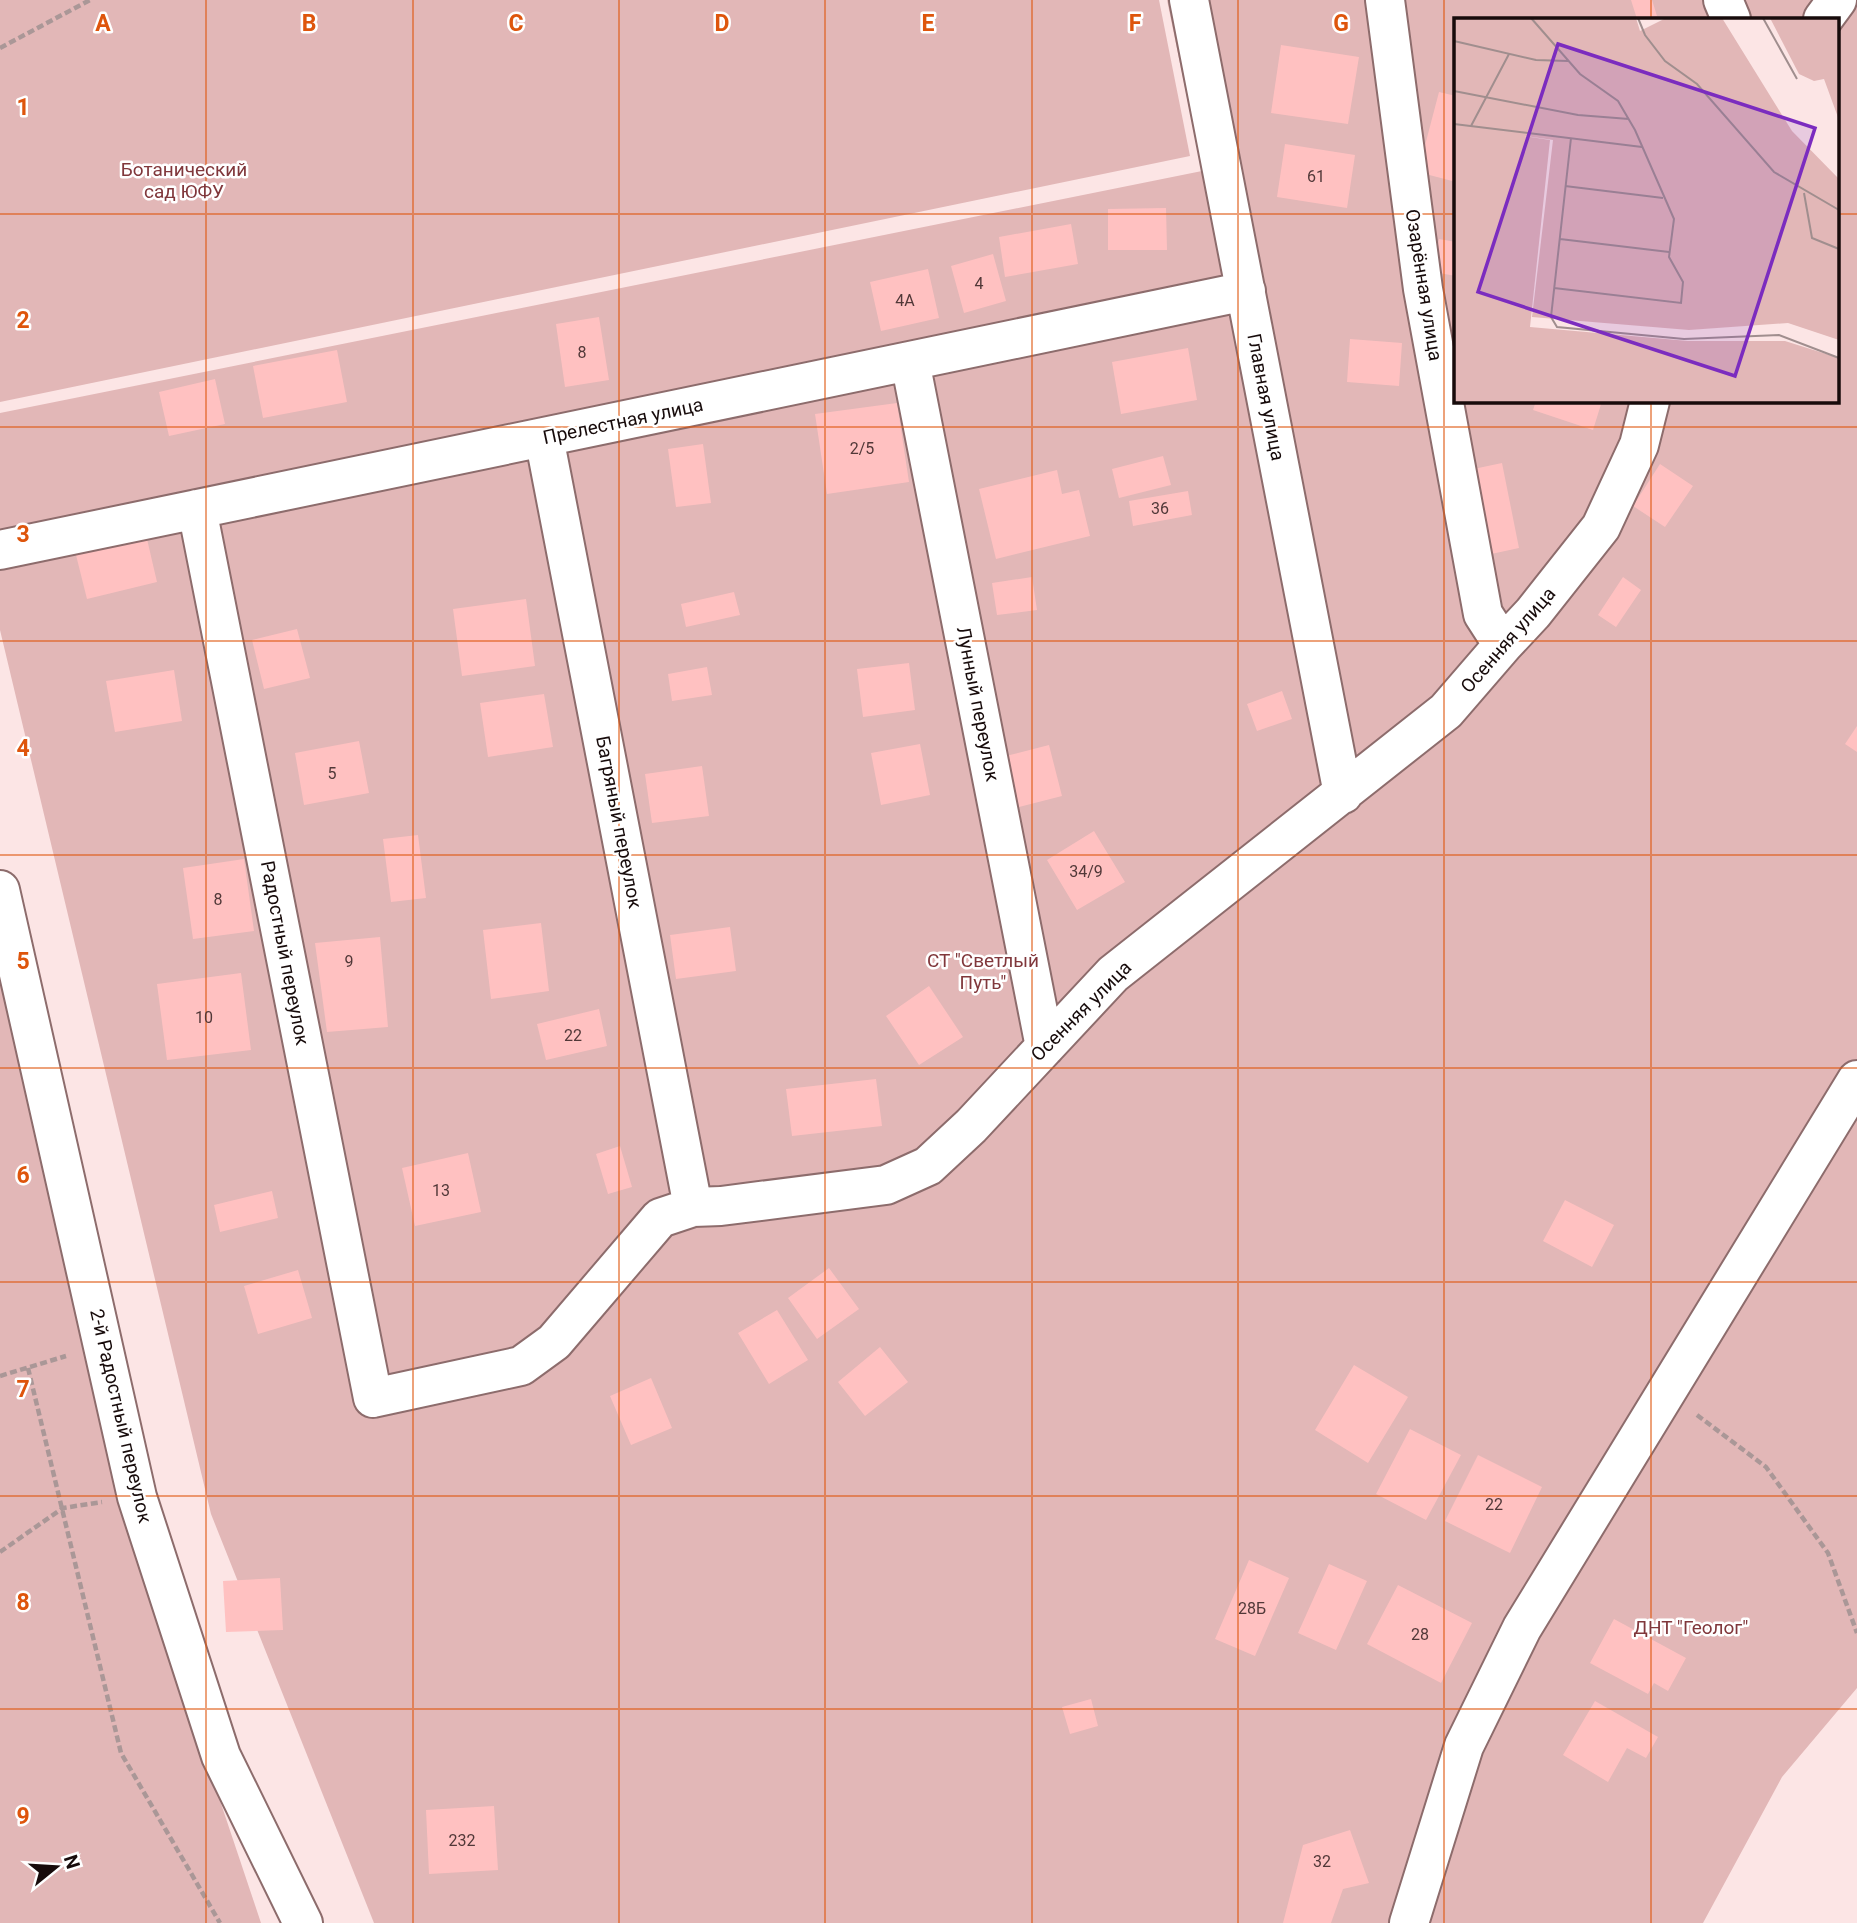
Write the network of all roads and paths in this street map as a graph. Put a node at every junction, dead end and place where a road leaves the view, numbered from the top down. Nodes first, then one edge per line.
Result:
1 (90, 0) edge
2 (1189, 0) edge
3 (1385, 0) edge
4 (1723, 0) edge
5 (1837, 0) edge
6 (1731, 18) edge
7 (1824, 18) edge
8 (0, 48) edge
9 (1246, 291) junction
10 (910, 361) junction
11 (1650, 402) edge
12 (544, 437) junction
13 (197, 509) junction
14 (0, 550) edge
15 (1503, 645) junction
16 (1343, 794) junction
17 (0, 890) edge
18 (1045, 1047) junction
19 (1857, 1080) edge
20 (693, 1207) junction
21 (0, 1376) edge
22 (1666, 1391) junction
23 (373, 1398) joint
24 (137, 1497) junction
25 (63, 1508) junction
26 (0, 1552) edge
27 (1857, 1633) edge
28 (220, 1923) edge
29 (303, 1923) edge
30 (1409, 1923) edge

1 - 8 path
2 - 9 street, Главная улица
3 - 15 street, Озарённая улица
4 - 6 street
5 - 7 street
9 - 10 street, Прелестная улица
9 - 16 street, Главная улица
10 - 12 street, Прелестная улица
10 - 18 street, Лунный переулок
11 - 15 street, Осенняя улица
12 - 13 street, Прелестная улица
12 - 20 street, Багряный переулок
13 - 14 street, Прелестная улица
13 - 23 street, Радостный переулок
15 - 16 street, Осенняя улица
16 - 18 street, Осенняя улица
17 - 24 street, 2-й Радостный переулок
18 - 20 street, Осенняя улица
19 - 22 street
20 - 23 street, Осенняя улица
21 - 25 path
22 - 27 path
22 - 30 street
24 - 25 path
24 - 29 street, 2-й Радостный переулок
25 - 26 path
25 - 28 path

